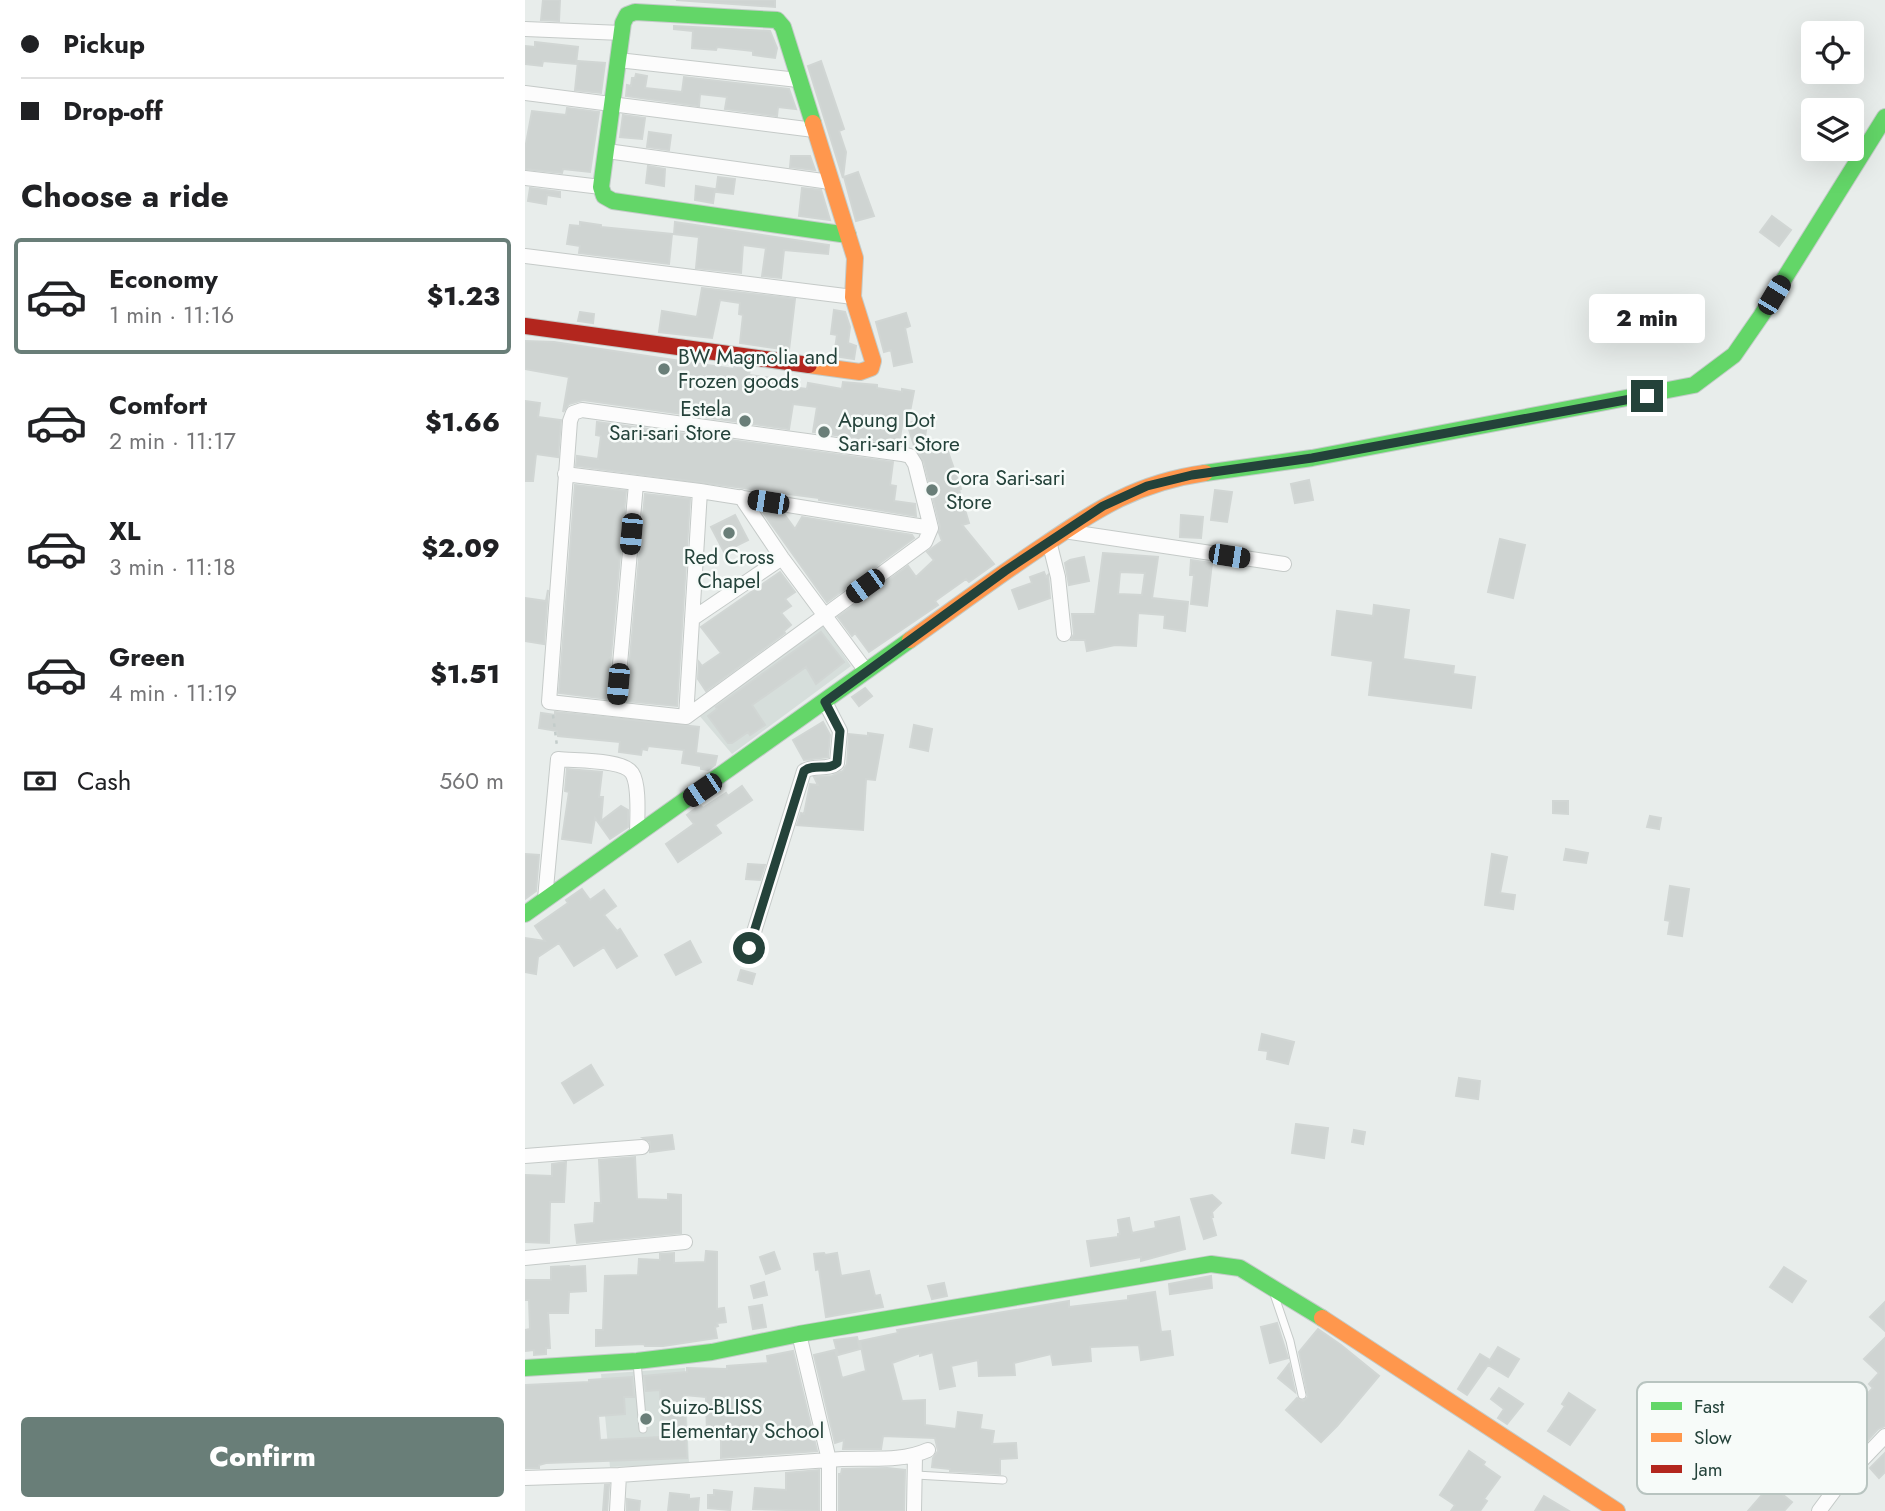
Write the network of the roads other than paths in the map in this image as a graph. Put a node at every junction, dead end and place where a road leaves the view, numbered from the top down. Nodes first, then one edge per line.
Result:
1 (525, 29) edge
2 (622, 33) junction
3 (618, 60) junction
4 (798, 80) junction
5 (525, 93) edge
6 (612, 106) junction
7 (1885, 117) edge
8 (814, 130) junction
9 (607, 151) junction
10 (525, 178) edge
11 (830, 181) junction
12 (601, 187) junction
13 (848, 235) junction
14 (525, 256) edge
15 (853, 297) junction
16 (525, 326) edge
17 (565, 474) junction
18 (636, 484) junction
19 (700, 491) junction
20 (741, 497) junction
21 (931, 528) junction
22 (1064, 531) junction
23 (1049, 541) junction
24 (782, 558) junction
25 (1284, 565) dead end
26 (825, 616) junction
27 (692, 619) junction
28 (1064, 634) dead end
29 (866, 671) junction
30 (825, 702) junction
31 (616, 709) junction
32 (686, 717) junction
33 (637, 834) junction
34 (545, 899) junction
35 (525, 914) edge
36 (749, 948) dead end
37 (642, 1147) dead end
38 (525, 1156) edge
39 (685, 1242) dead end
40 (525, 1258) edge
41 (1272, 1286) junction
42 (799, 1334) junction
43 (637, 1361) junction
44 (525, 1368) edge
45 (1302, 1395) dead end
46 (643, 1429) dead end
47 (1885, 1436) edge
48 (1867, 1455) edge
49 (829, 1460) junction
50 (619, 1475) junction
51 (916, 1475) junction
52 (525, 1478) edge
53 (1003, 1480) dead end
54 (1832, 1494) edge
55 (617, 1511) edge
56 (829, 1511) edge
57 (914, 1511) edge
58 (1616, 1511) edge
59 (1819, 1511) edge

1 - 2 street
2 - 3 street
2 - 4 street
3 - 4 street
3 - 6 street
4 - 8 street
5 - 6 street
6 - 8 street
6 - 9 street
7 - 22 street
8 - 11 street
9 - 11 street
9 - 12 street
10 - 12 street
11 - 13 street
12 - 13 street
13 - 15 street
14 - 15 street
15 - 16 street
17 - 18 street
17 - 21 street
17 - 31 street
18 - 19 street
18 - 31 street
19 - 20 street
19 - 27 street
20 - 21 street
20 - 24 street
21 - 26 street
22 - 23 street
22 - 25 street
23 - 28 street
23 - 29 street
24 - 26 street
24 - 27 street
26 - 29 street
26 - 32 street
27 - 32 street
29 - 30 street
30 - 33 street
30 - 36 street
31 - 32 street
33 - 34 street
33 - 34 street
34 - 35 street
37 - 38 street
39 - 40 street
41 - 42 street
41 - 45 lane
41 - 58 street
42 - 43 street
42 - 49 street
43 - 44 street
43 - 46 lane
47 - 48 street
49 - 50 street
49 - 51 street
49 - 56 street
50 - 52 street
50 - 55 street
51 - 53 lane
51 - 57 street
54 - 59 street

